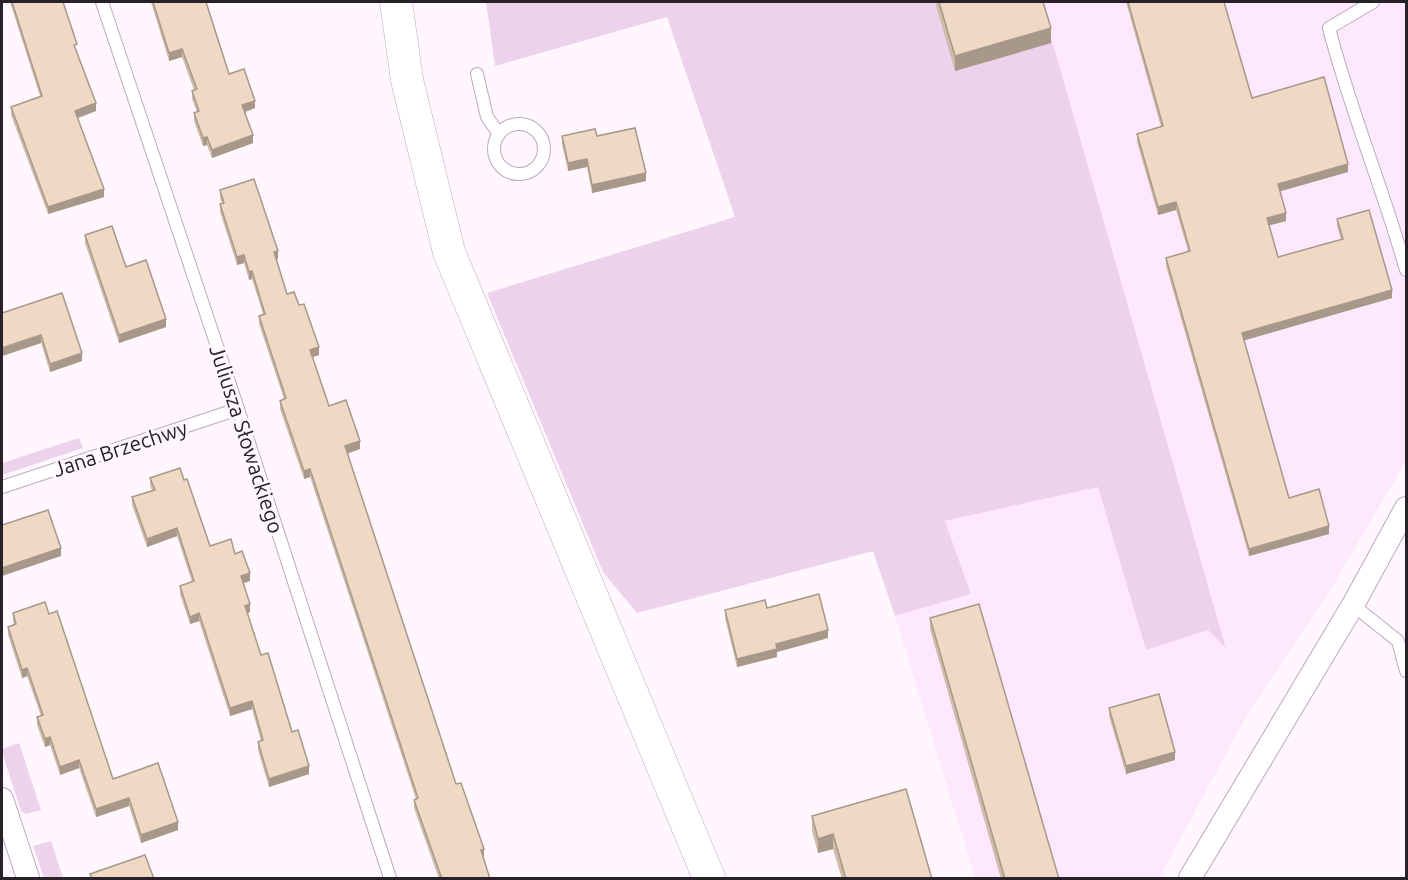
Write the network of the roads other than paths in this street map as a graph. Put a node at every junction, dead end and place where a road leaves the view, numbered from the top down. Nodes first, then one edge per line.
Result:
1 (102, 2) edge
2 (396, 2) edge
3 (1373, 2) edge
4 (477, 74) dead end
5 (499, 134) junction
6 (1407, 270) edge
7 (238, 409) junction
8 (2, 487) edge
9 (1407, 508) edge
10 (1353, 605) junction
11 (1407, 672) edge
12 (2, 799) edge
13 (28, 879) edge
14 (390, 879) edge
15 (709, 879) edge
16 (1190, 879) edge

1 - 7 lane, Juliusza Słowackiego
2 - 15 street
3 - 6 lane
4 - 5 lane
5 - 5 lane
7 - 8 lane, Jana Brzechwy
7 - 14 lane, Juliusza Słowackiego
9 - 10 street
10 - 11 lane
10 - 16 street
12 - 13 street

